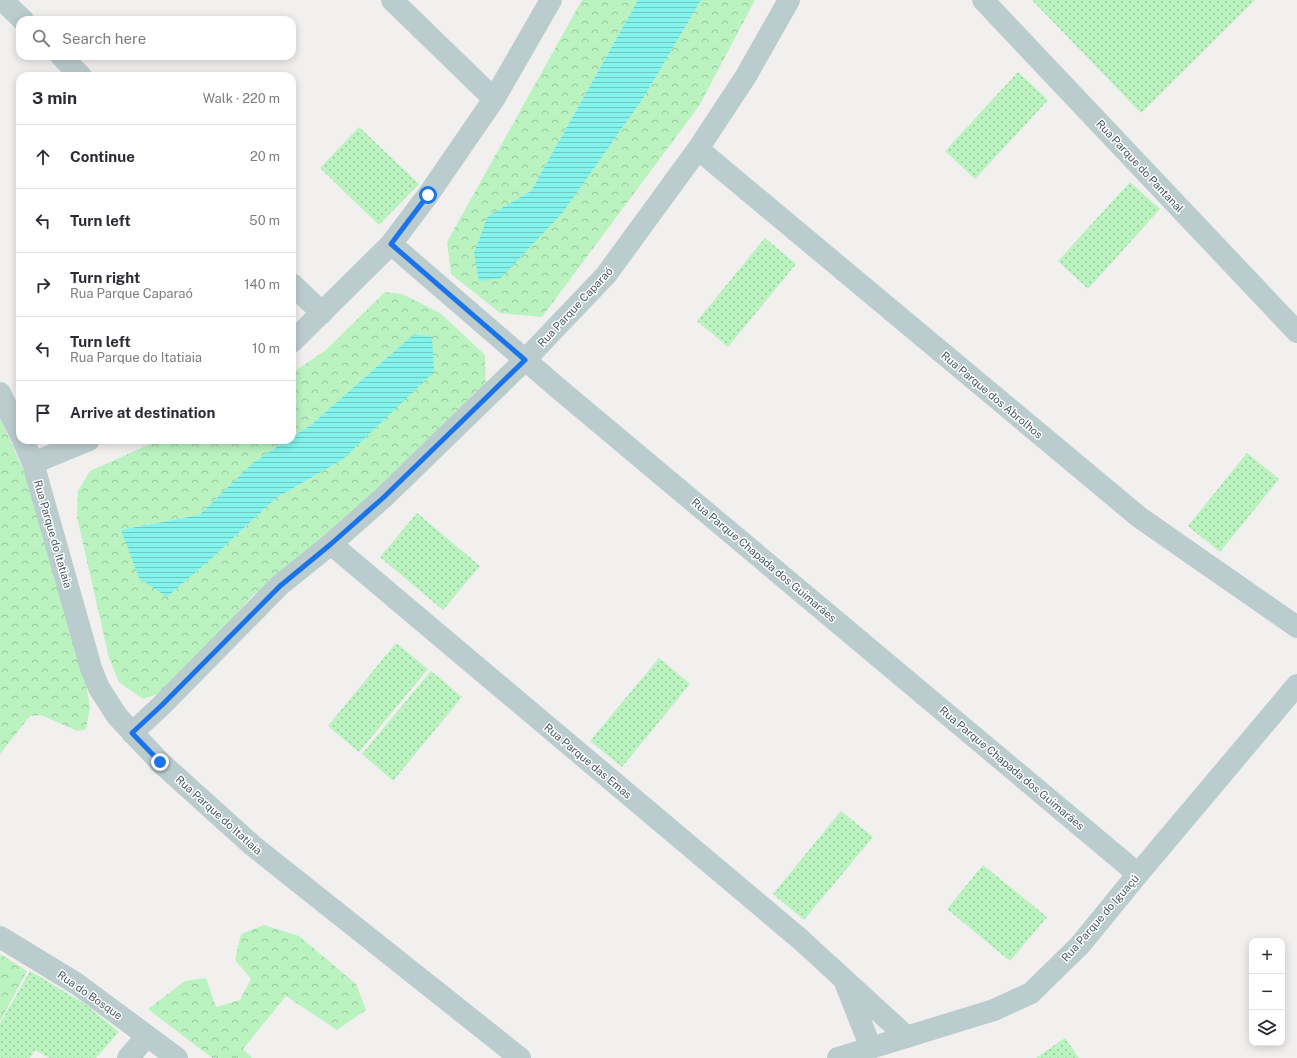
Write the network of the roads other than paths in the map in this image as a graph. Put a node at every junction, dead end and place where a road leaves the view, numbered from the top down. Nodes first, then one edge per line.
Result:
1 (2, 0) edge
2 (392, 0) edge
3 (551, 0) edge
4 (789, 0) edge
5 (983, 0) edge
6 (19, 16) edge
7 (65, 60) edge
8 (77, 72) edge
9 (494, 99) junction
10 (698, 149) junction
11 (391, 244) junction
12 (296, 288) edge
13 (322, 313) junction
14 (1297, 332) edge
15 (296, 338) edge
16 (525, 360) junction
17 (0, 393) edge
18 (16, 426) edge
19 (25, 444) edge
20 (79, 444) edge
21 (33, 463) junction
22 (331, 544) junction
23 (1297, 627) edge
24 (1297, 685) edge
25 (132, 733) junction
26 (1138, 874) junction
27 (0, 937) edge
28 (844, 980) junction
29 (147, 1036) junction
30 (907, 1037) junction
31 (871, 1048) junction
32 (167, 1055) edge
33 (128, 1058) edge
34 (520, 1058) edge
35 (838, 1058) edge

1 - 6 street
2 - 9 street
3 - 9 street
4 - 10 street, Rua Parque Caparaó
5 - 14 street, Rua Parque do Pantanal
7 - 8 street
9 - 11 street
10 - 16 street, Rua Parque Caparaó
10 - 23 street, Rua Parque dos Abrolhos
11 - 13 street
11 - 16 street, Rua Parque Chapada dos Guimarães
12 - 13 street
13 - 15 street
16 - 22 street, Rua Parque Caparaó
16 - 26 street, Rua Parque Chapada dos Guimarães
17 - 18 street
19 - 21 street, Rua Parque do Itatiaia
20 - 21 street
21 - 25 street, Rua Parque do Itatiaia
22 - 25 street, Rua Parque Caparaó
22 - 28 street, Rua Parque das Emas
24 - 26 street, Rua Parque do Iguaçú
25 - 34 street, Rua Parque do Itatiaia
26 - 30 street, Rua Parque do Iguaçú
27 - 29 street, Rua do Bosque
28 - 30 street, Rua Parque das Emas
28 - 31 street, Rua Parque das Emas
29 - 32 street, Rua do Bosque
29 - 33 street
30 - 31 street, Rua Parque do Iguaçú
31 - 35 street, Rua Parque do Iguaçú

